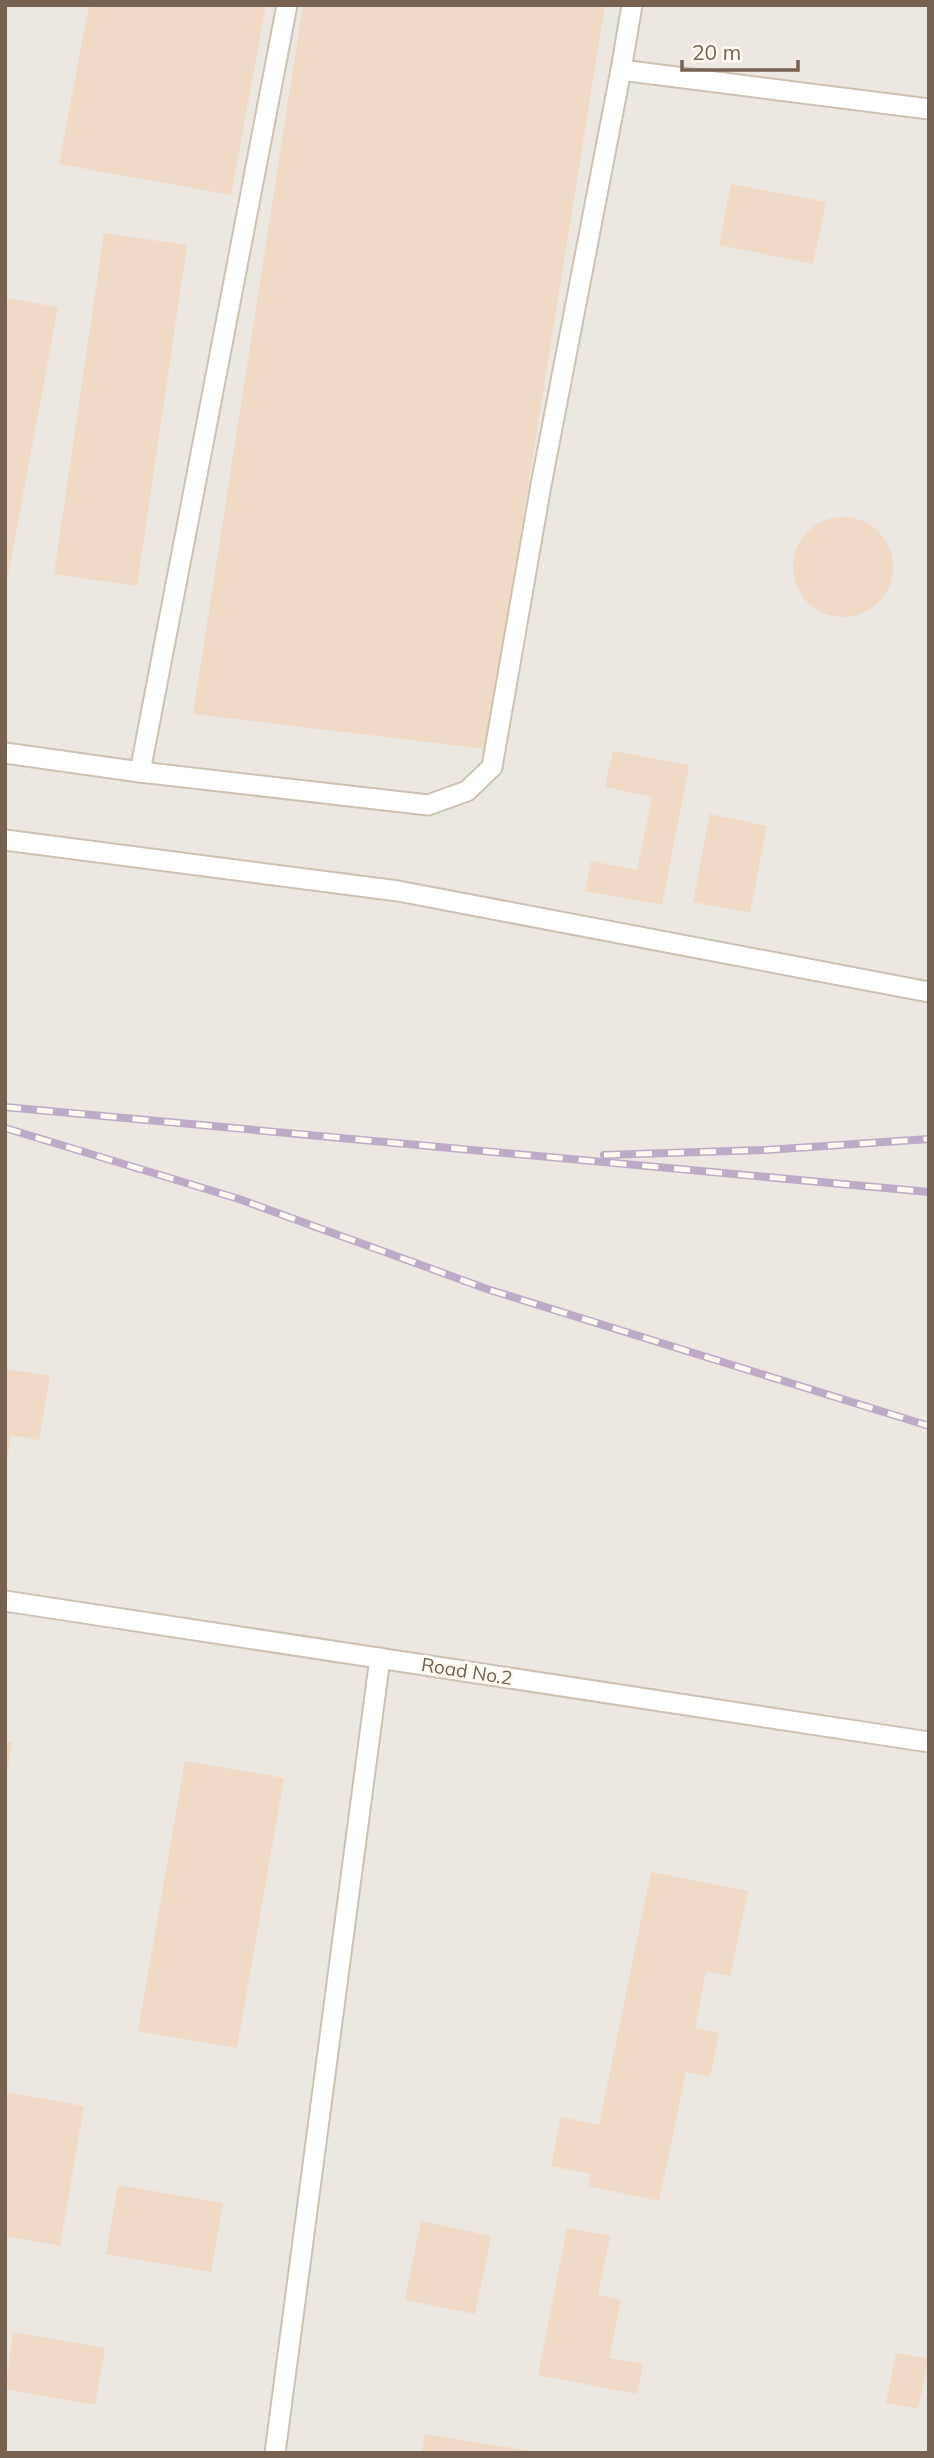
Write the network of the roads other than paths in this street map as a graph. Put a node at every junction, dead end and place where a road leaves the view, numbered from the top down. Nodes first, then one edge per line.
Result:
1 (287, 5) edge
2 (632, 5) edge
3 (621, 71) junction
4 (929, 109) edge
5 (5, 753) edge
6 (140, 772) junction
7 (5, 840) edge
8 (929, 992) edge
9 (5, 1601) edge
10 (380, 1658) junction
11 (929, 1742) edge
12 (275, 2453) edge

1 - 6 lane
2 - 3 lane
3 - 4 lane
3 - 6 lane
5 - 6 lane
7 - 8 lane
9 - 10 lane, Road No.2
10 - 11 lane, Road No.2
10 - 12 lane

